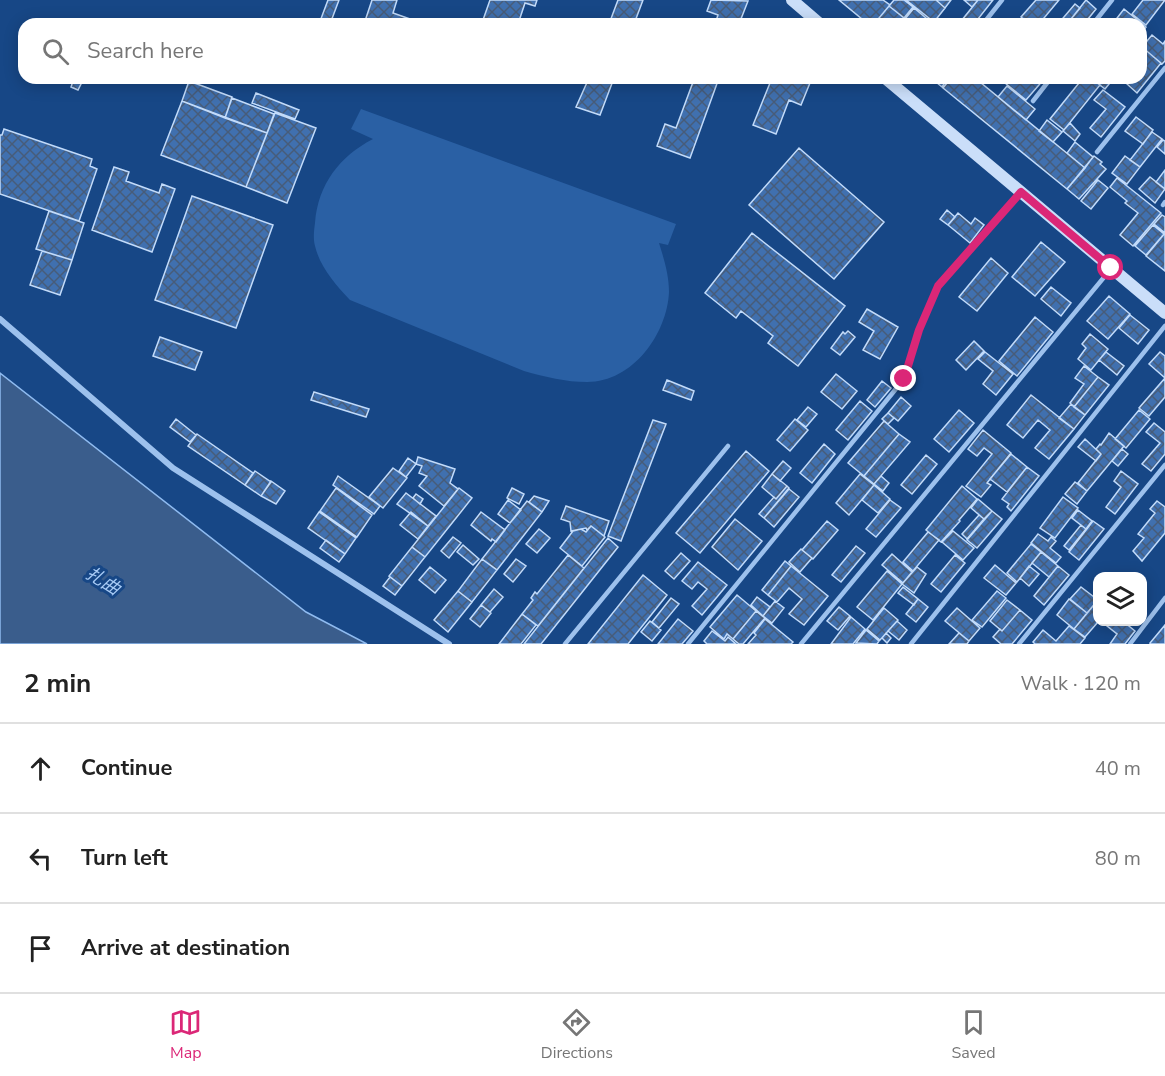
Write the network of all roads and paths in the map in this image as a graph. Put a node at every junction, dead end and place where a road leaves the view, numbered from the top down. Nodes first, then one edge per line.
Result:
1 (792, 0) edge
2 (1002, 0) edge
3 (1112, 0) edge
4 (813, 18) edge
5 (988, 18) edge
6 (1098, 18) edge
7 (1165, 68) edge
8 (892, 84) edge
9 (1046, 84) edge
10 (1033, 101) dead end
11 (1097, 152) dead end
12 (1021, 192) junction
13 (1111, 268) junction
14 (1165, 313) edge
15 (0, 318) edge
16 (1165, 326) edge
17 (728, 446) dead end
18 (1165, 465) edge
19 (1165, 598) edge
20 (448, 644) edge
21 (565, 644) edge
22 (688, 644) edge
23 (801, 644) edge
24 (911, 644) edge
25 (1019, 644) edge
26 (1130, 644) edge

1 - 4 main road
2 - 5 lane
3 - 6 lane
7 - 11 lane
8 - 12 main road
9 - 10 lane
12 - 13 main road
12 - 22 lane
13 - 14 main road
13 - 23 lane
15 - 20 street
16 - 24 lane
17 - 21 lane
18 - 25 lane
19 - 26 lane

